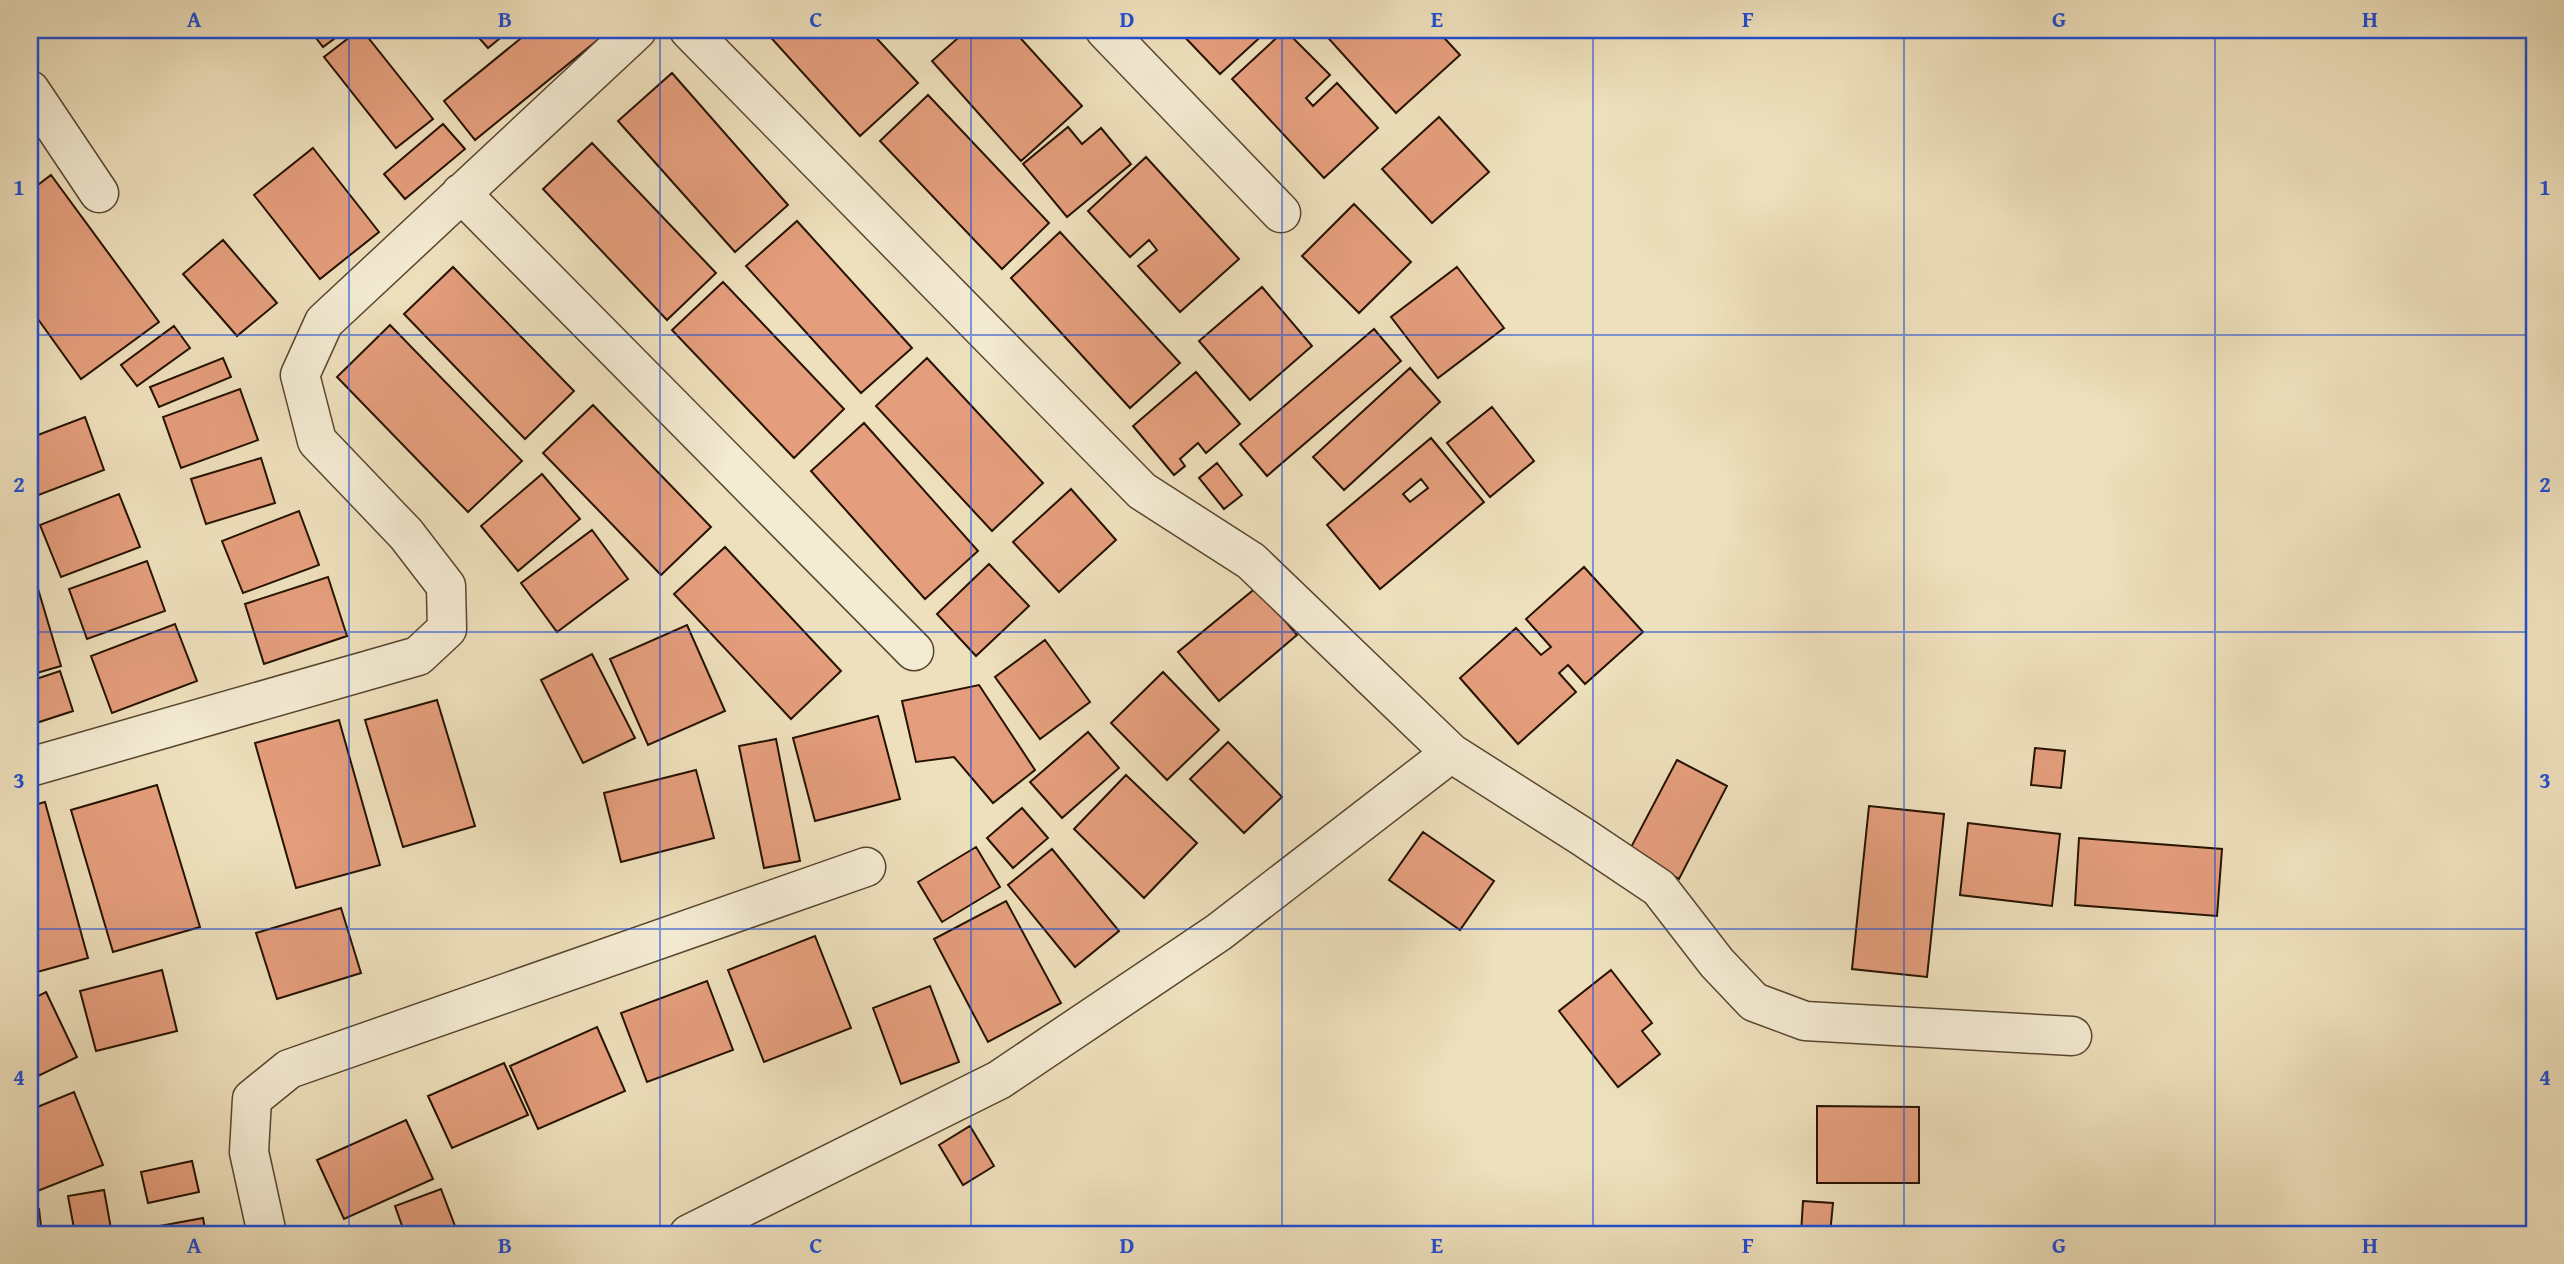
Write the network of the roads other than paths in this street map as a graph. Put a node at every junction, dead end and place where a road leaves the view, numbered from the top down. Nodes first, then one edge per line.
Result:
1 (637, 30) edge
2 (688, 30) edge
3 (1105, 30) edge
4 (30, 90) edge
5 (99, 193) dead end
6 (461, 194) junction
7 (1281, 213) dead end
8 (914, 651) dead end
9 (1451, 753) junction
10 (30, 767) edge
11 (866, 867) dead end
12 (2072, 1036) dead end
13 (267, 1234) edge
14 (689, 1234) edge

1 - 6 street
2 - 9 street
3 - 7 street
4 - 5 street
6 - 8 street
6 - 10 street
9 - 12 street
9 - 14 street
11 - 13 street

